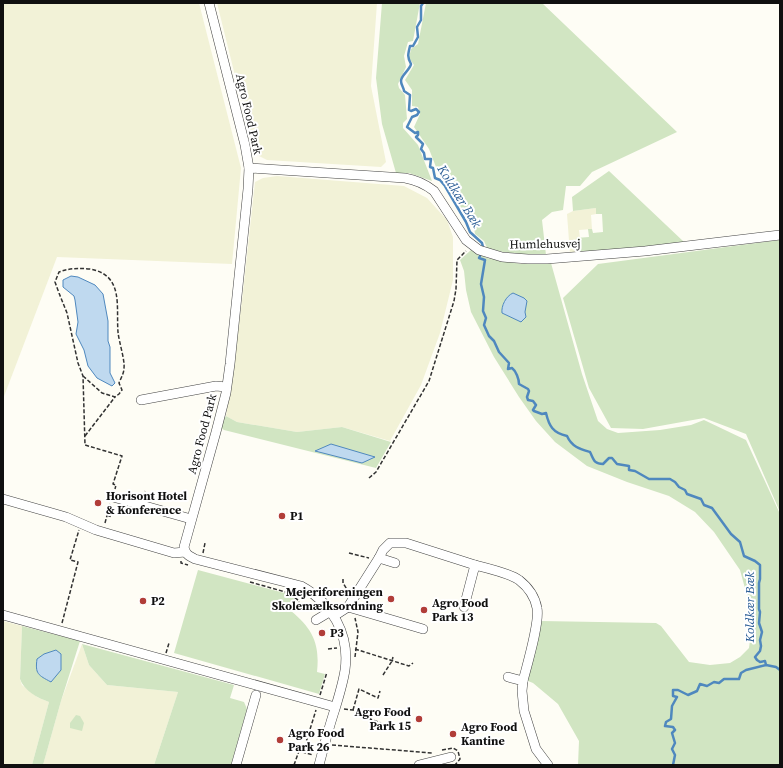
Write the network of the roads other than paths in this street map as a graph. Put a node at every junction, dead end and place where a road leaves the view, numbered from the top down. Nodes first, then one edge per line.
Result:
1 (209, 3) edge
2 (249, 168) junction
3 (780, 235) edge
4 (226, 388) junction
5 (141, 400) dead end
6 (113, 497) road end
7 (3, 498) edge
8 (191, 519) junction
9 (185, 552) junction
10 (378, 559) junction
11 (395, 563) dead end
12 (475, 565) junction
13 (352, 605) junction
14 (464, 607) dead end
15 (332, 613) junction
16 (3, 615) edge
17 (316, 620) dead end
18 (423, 629) dead end
19 (508, 677) dead end
20 (523, 681) junction
21 (256, 695) dead end
22 (335, 707) junction
23 (453, 761) edge
24 (236, 765) edge
25 (319, 765) edge
26 (419, 765) edge
27 (548, 765) edge

1 - 2 street, Agro Food Park
2 - 3 street, Humlehusvej
2 - 4 street, Agro Food Park
4 - 5 street
4 - 8 street, Agro Food Park
6 - 8 street
7 - 9 street
8 - 9 street, Agro Food Park
9 - 15 street
10 - 11 street
10 - 12 street
10 - 13 street
12 - 14 street
12 - 20 street
13 - 15 street
13 - 18 street
15 - 17 street
15 - 22 street
16 - 22 street
19 - 20 street
20 - 27 street
21 - 24 street
22 - 25 street
23 - 26 street

